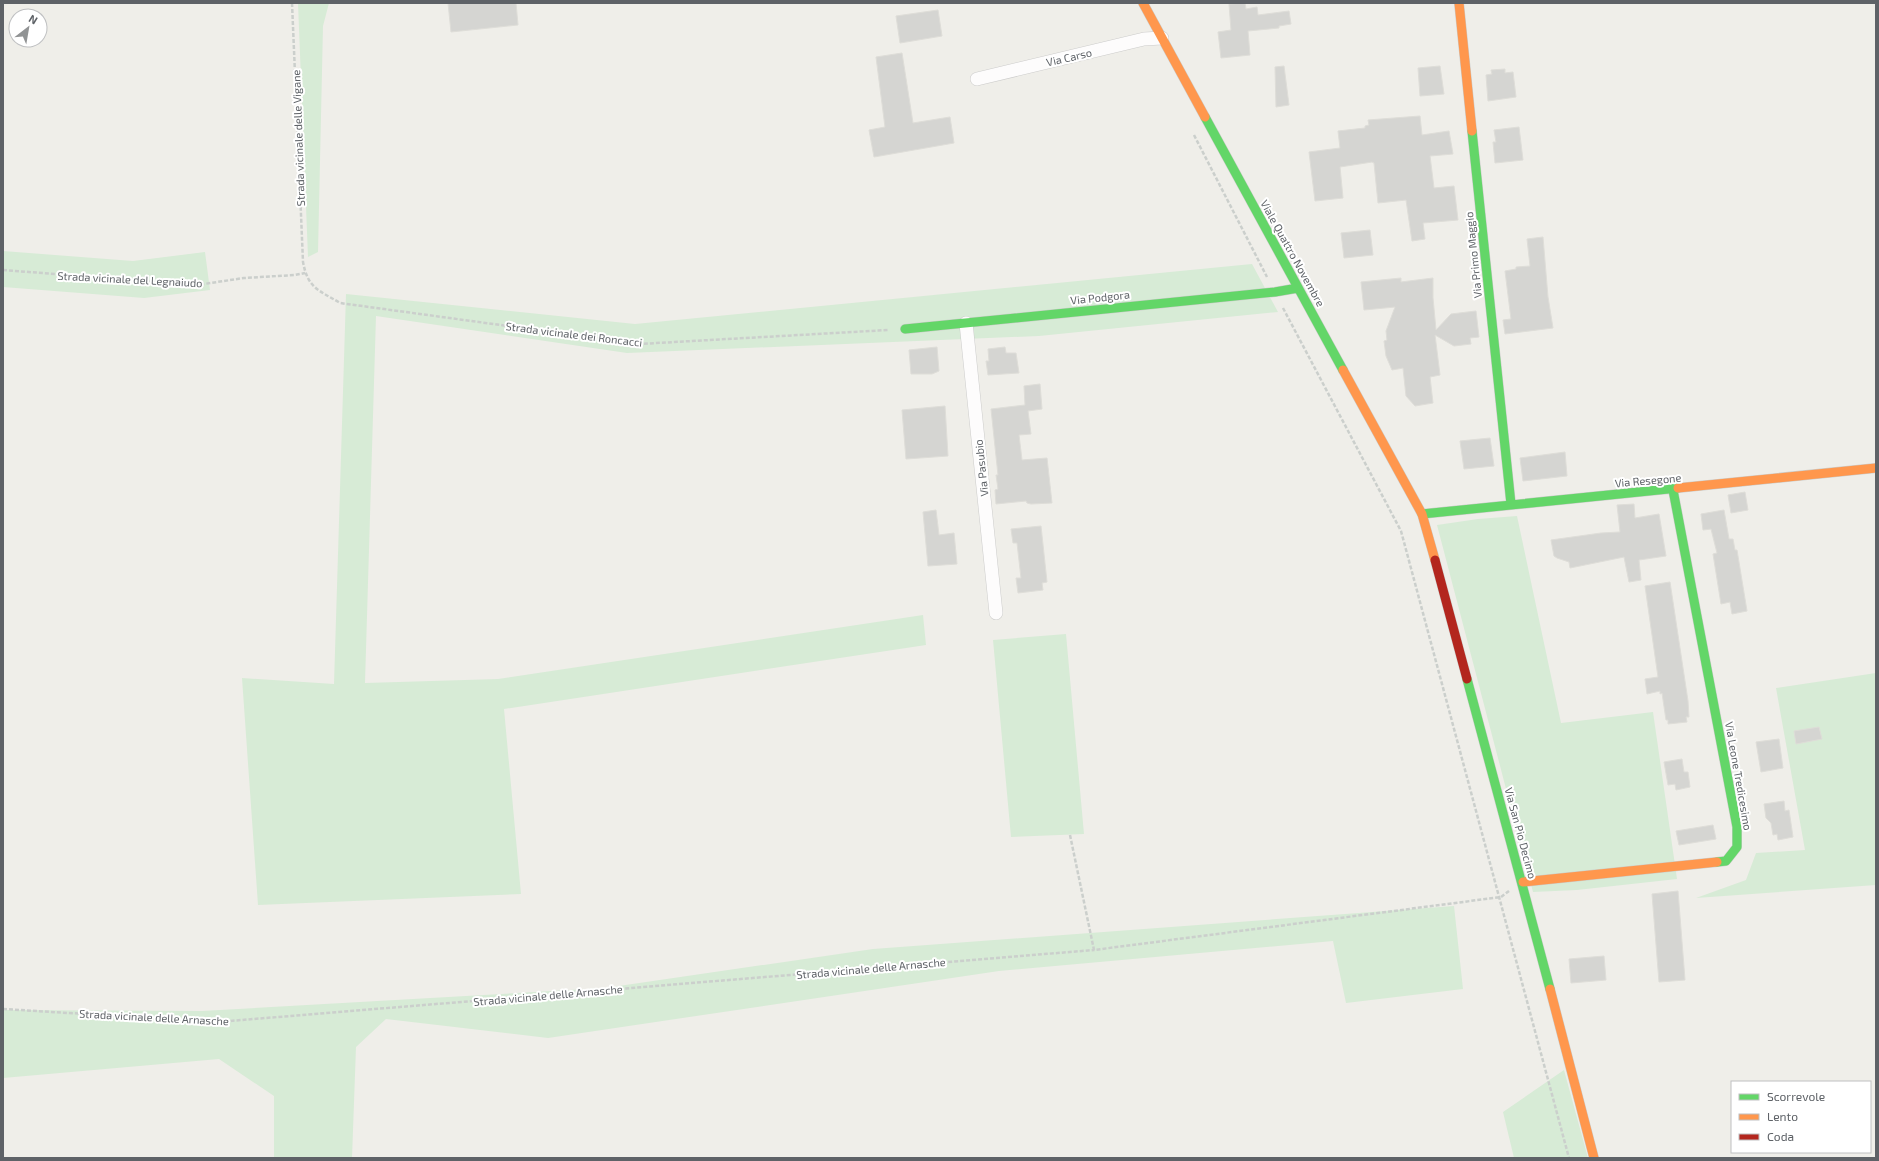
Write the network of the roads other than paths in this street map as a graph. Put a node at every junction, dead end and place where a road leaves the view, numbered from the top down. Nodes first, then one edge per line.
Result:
1 (1143, 3) edge
2 (1459, 3) edge
3 (1162, 38) junction
4 (977, 79) dead end
5 (1298, 288) junction
6 (966, 323) junction
7 (905, 330) road end
8 (1876, 468) edge
9 (1674, 490) junction
10 (1510, 504) junction
11 (1422, 514) junction
12 (996, 614) dead end
13 (1522, 882) junction
14 (1594, 1158) edge

1 - 3 street, Viale Quattro Novembre
2 - 10 street, Via Primo Maggio
3 - 4 street, Via Carso
3 - 5 street, Viale Quattro Novembre
5 - 6 street, Via Podgora
5 - 11 street, Viale Quattro Novembre
6 - 7 street, Via Podgora
6 - 12 street, Via Pasubio
8 - 9 street, Via Resegone
9 - 10 street, Via Resegone
9 - 13 street, Via Leone Tredicesimo
10 - 11 street, Via Resegone
11 - 13 street, Via San Pio Decimo
13 - 14 street, Via San Pio Decimo

